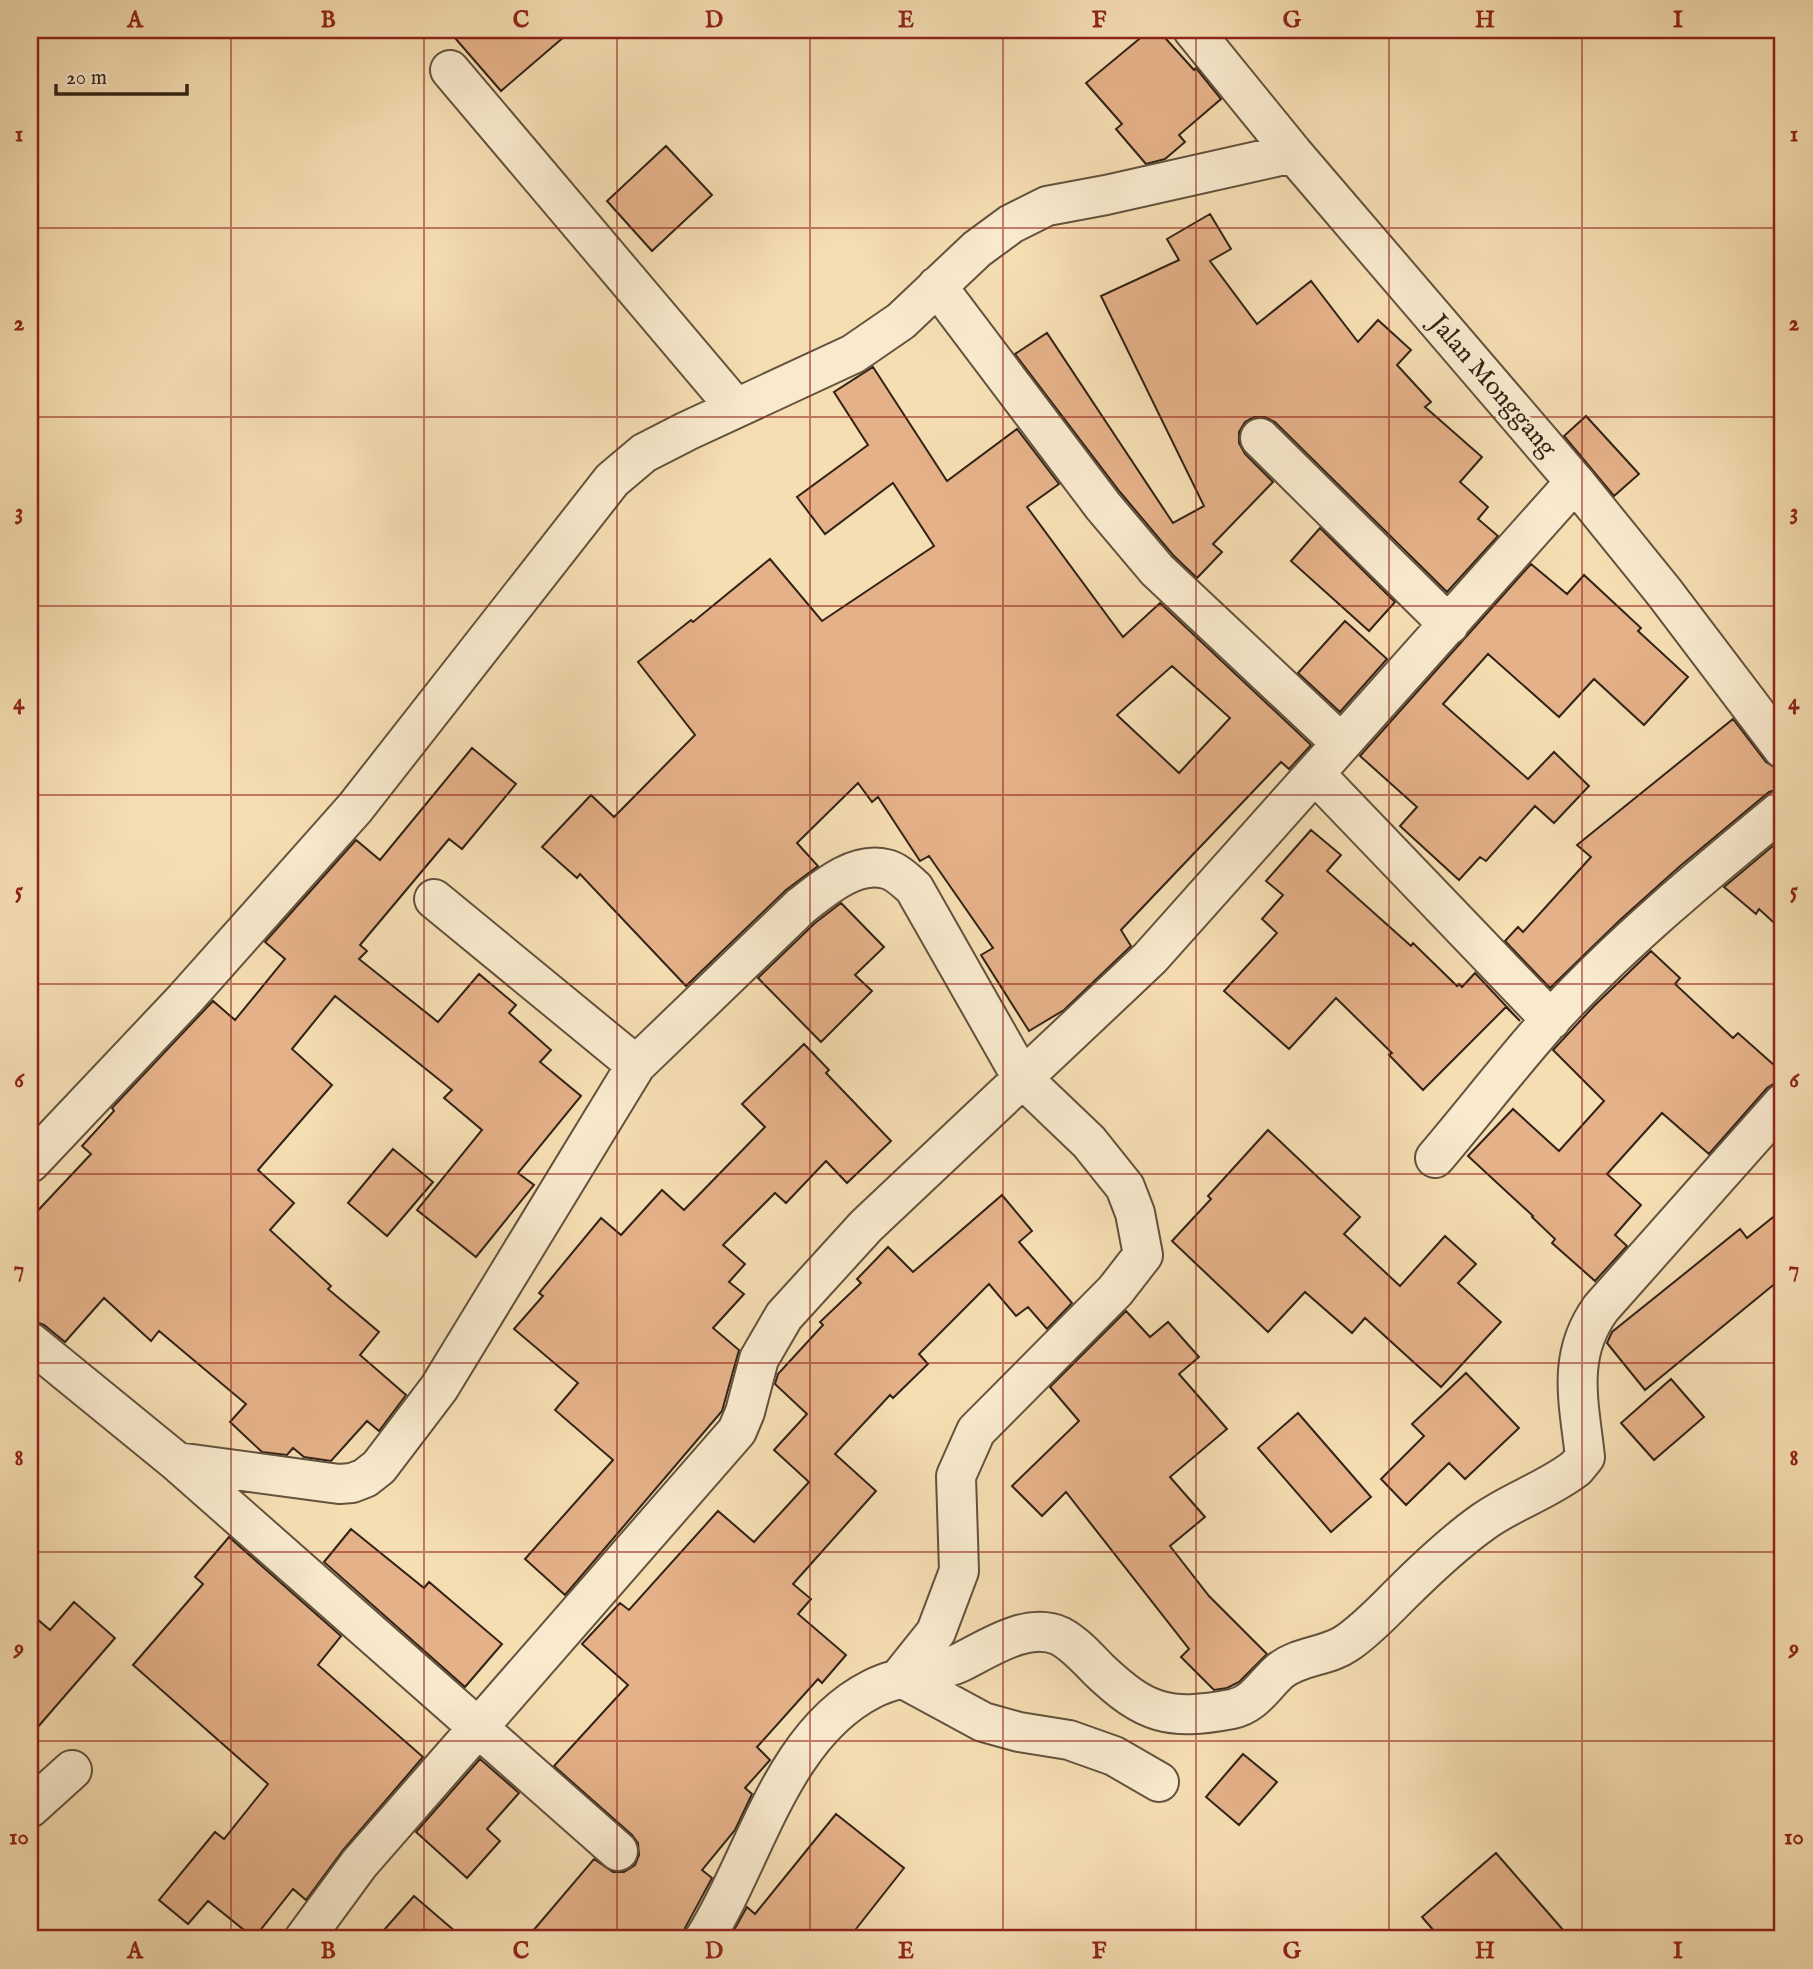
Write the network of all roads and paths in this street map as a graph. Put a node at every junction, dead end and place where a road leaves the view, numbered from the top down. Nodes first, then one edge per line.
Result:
1 (1194, 30) edge
2 (450, 70) dead end
3 (1293, 153) junction
4 (937, 286) junction
5 (736, 408) junction
6 (1260, 438) dead end
7 (1575, 482) junction
8 (1449, 625) junction
9 (1341, 743) junction
10 (1783, 749) edge
11 (1315, 774) junction
12 (1783, 809) edge
13 (434, 899) dead end
14 (1550, 1020) junction
15 (636, 1065) junction
16 (1022, 1078) junction
17 (1783, 1103) edge
18 (1435, 1158) dead end
19 (30, 1163) edge
20 (30, 1342) edge
21 (177, 1462) junction
22 (901, 1677) junction
23 (477, 1726) junction
24 (72, 1770) dead end
25 (1159, 1782) dead end
26 (30, 1808) edge
27 (618, 1851) dead end
28 (304, 1939) edge
29 (704, 1939) edge

1 - 3 street, Jalan Monggang
2 - 5 street
3 - 4 street
3 - 7 street, Jalan Monggang
4 - 5 street
4 - 9 street
5 - 19 street
6 - 8 street
7 - 8 street
7 - 10 street, Jalan Monggang
8 - 9 street
9 - 11 street
11 - 14 street
11 - 16 street
12 - 14 street
13 - 15 street
14 - 18 street
15 - 16 street
15 - 21 street
16 - 22 street
16 - 23 street
17 - 22 street
20 - 21 street
21 - 23 street
22 - 25 street
22 - 29 street
23 - 27 street
23 - 28 street
24 - 26 street

